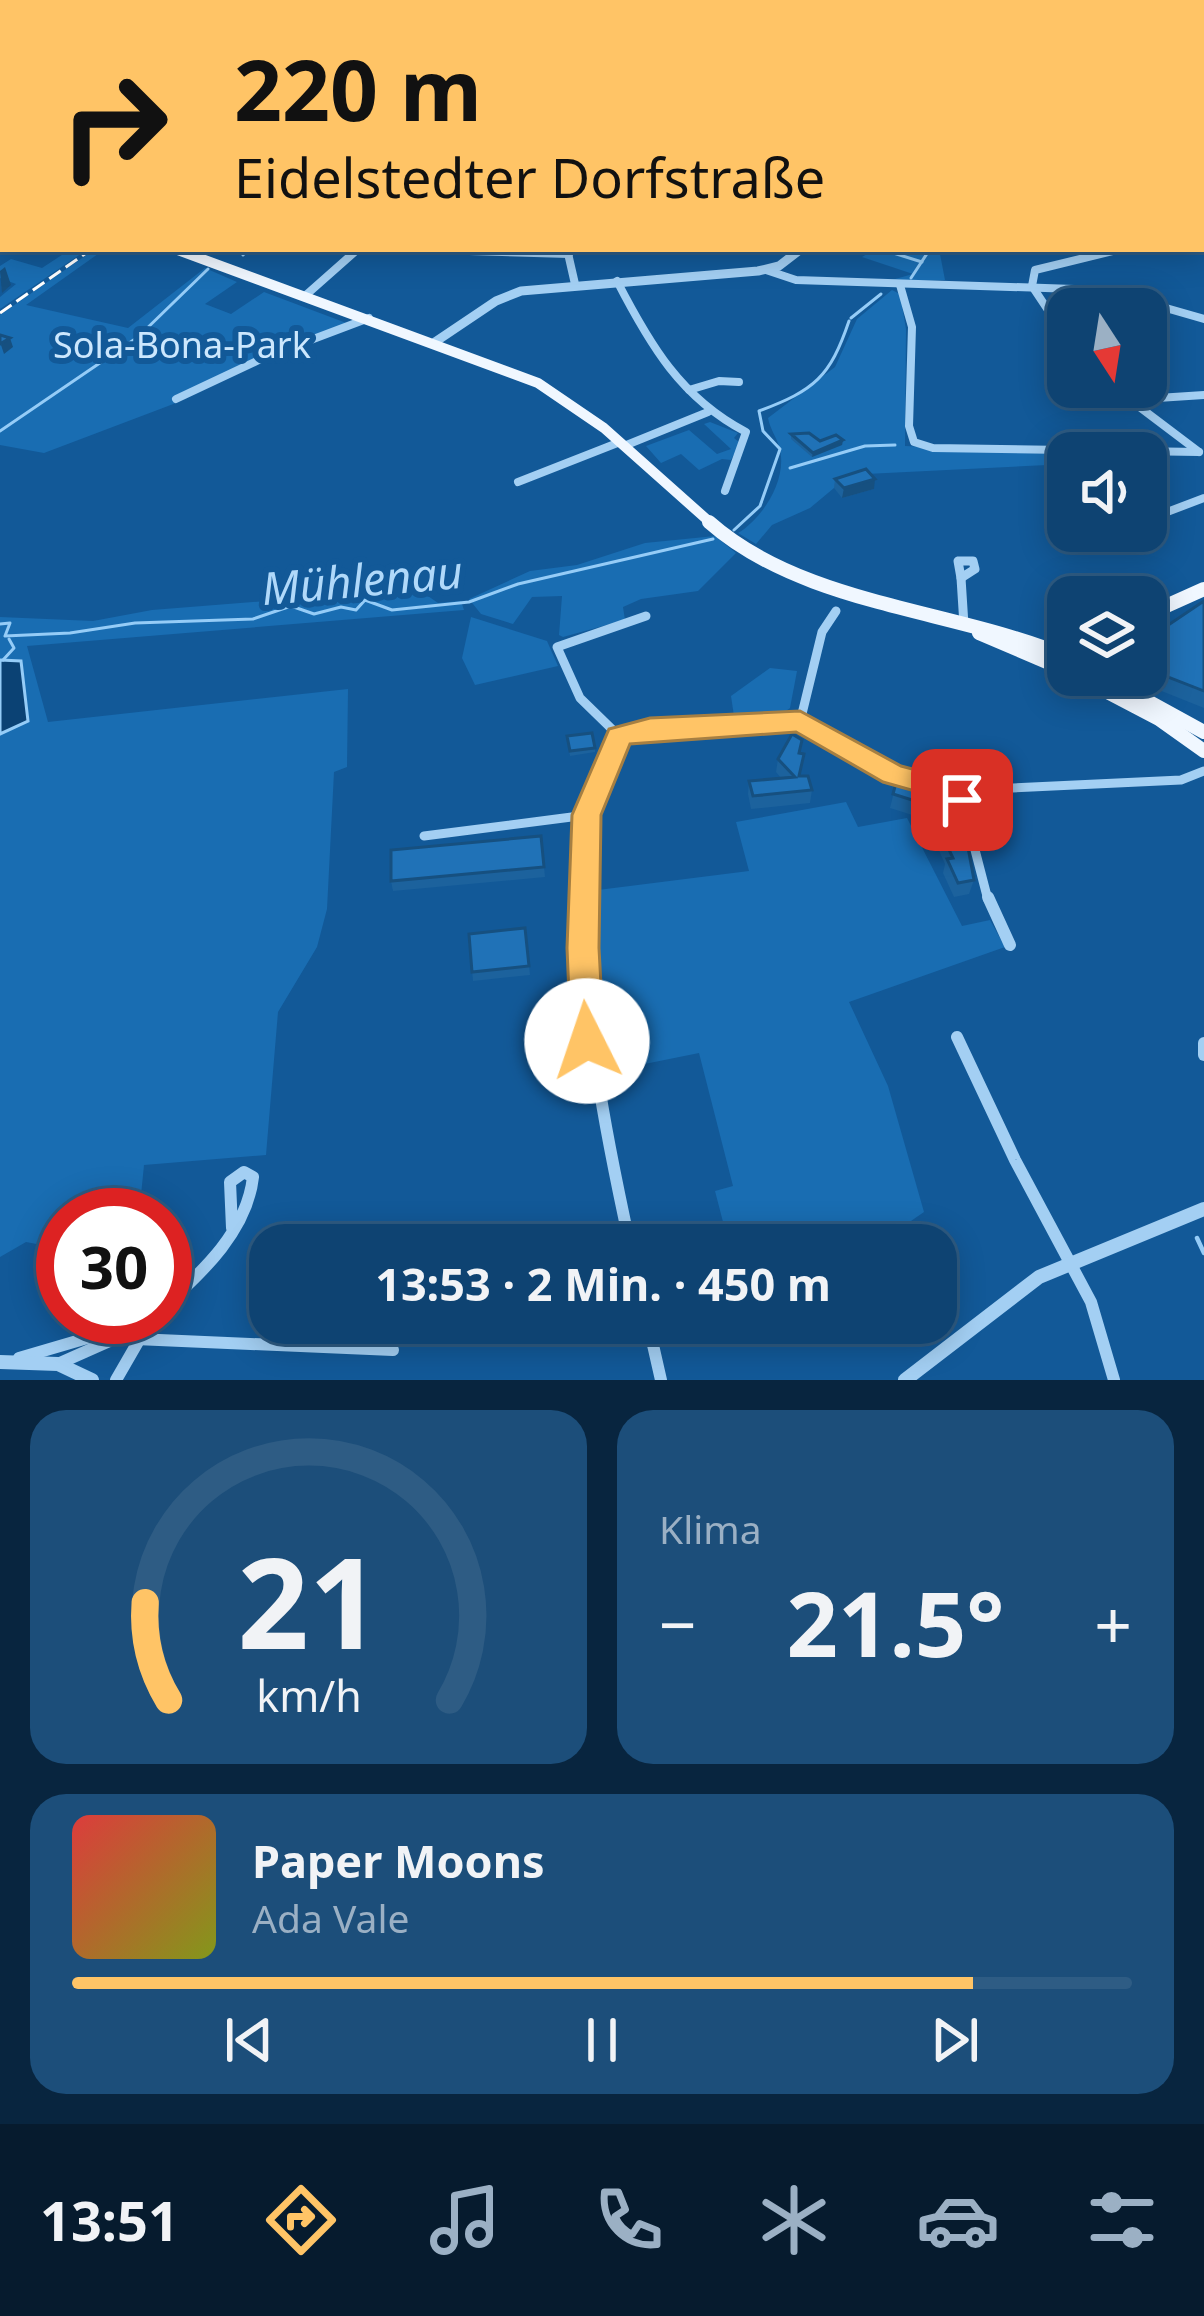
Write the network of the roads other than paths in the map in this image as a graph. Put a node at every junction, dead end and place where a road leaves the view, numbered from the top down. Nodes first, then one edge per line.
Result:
1 (183, 252) edge
2 (355, 252) edge
3 (568, 252) edge
4 (796, 252) edge
5 (1107, 252) edge
6 (766, 270) junction
7 (616, 280) junction
8 (575, 284) junction
9 (900, 285) junction
10 (1032, 286) junction
11 (306, 296) junction
12 (1047, 308) edge
13 (369, 318) junction
14 (1204, 319) edge
15 (435, 342) junction
16 (740, 382) dead end
17 (689, 390) junction
18 (1204, 395) edge
19 (1167, 397) edge
20 (176, 399) dead end
21 (1138, 408) edge
22 (708, 412) junction
23 (622, 444) junction
24 (1202, 454) edge
25 (518, 482) dead end
26 (725, 491) dead end
27 (1204, 498) edge
28 (1167, 512) edge
29 (961, 578) dead end
30 (1204, 589) edge
31 (1167, 606) edge
32 (836, 610) dead end
33 (646, 616) dead end
34 (964, 625) junction
35 (1047, 648) edge
36 (1047, 662) edge
37 (1115, 696) edge
38 (1138, 696) edge
39 (800, 722) junction
40 (1204, 732) edge
41 (619, 736) junction
42 (1204, 751) edge
43 (1204, 771) edge
44 (923, 786) edge
45 (939, 789) edge
46 (960, 792) junction
47 (586, 815) junction
48 (424, 836) dead end
49 (1010, 945) dead end
50 (957, 1037) dead end
51 (1204, 1043) edge
52 (1204, 1055) edge
53 (1201, 1216) edge
54 (626, 1224) edge
55 (232, 1228) dead end
56 (1072, 1262) junction
57 (192, 1281) edge
58 (192, 1341) edge
59 (64, 1344) edge
60 (108, 1344) edge
61 (134, 1344) edge
62 (653, 1344) edge
63 (393, 1349) dead end
64 (2, 1362) edge
65 (58, 1364) junction
66 (92, 1380) edge
67 (116, 1380) edge
68 (661, 1380) edge
69 (905, 1380) edge
70 (1114, 1380) edge

1 - 11 main road
2 - 11 street
3 - 8 street
4 - 6 street
5 - 10 street
6 - 7 street
6 - 9 street
7 - 8 street
7 - 17 street
8 - 15 street
9 - 10 street
9 - 24 street
10 - 12 street
10 - 14 street
11 - 13 main road
13 - 15 main road
13 - 20 street
15 - 23 main road
16 - 17 street
17 - 22 street
18 - 19 street
21 - 24 street
22 - 23 street
22 - 26 street
23 - 25 street
23 - 34 main road
27 - 28 street
29 - 34 street
30 - 31 main road
32 - 39 street
33 - 41 street
34 - 35 main road
34 - 36 main road
37 - 42 main road
38 - 40 main road
39 - 41 street
39 - 44 street
41 - 47 street
43 - 46 street
45 - 46 street
46 - 49 street
47 - 48 street
47 - 54 street
50 - 56 street
51 - 52 street
53 - 56 street
55 - 57 street
56 - 69 street
56 - 70 street
58 - 63 street
59 - 64 street
60 - 65 street
61 - 67 street
62 - 68 street
64 - 65 street
65 - 66 street

